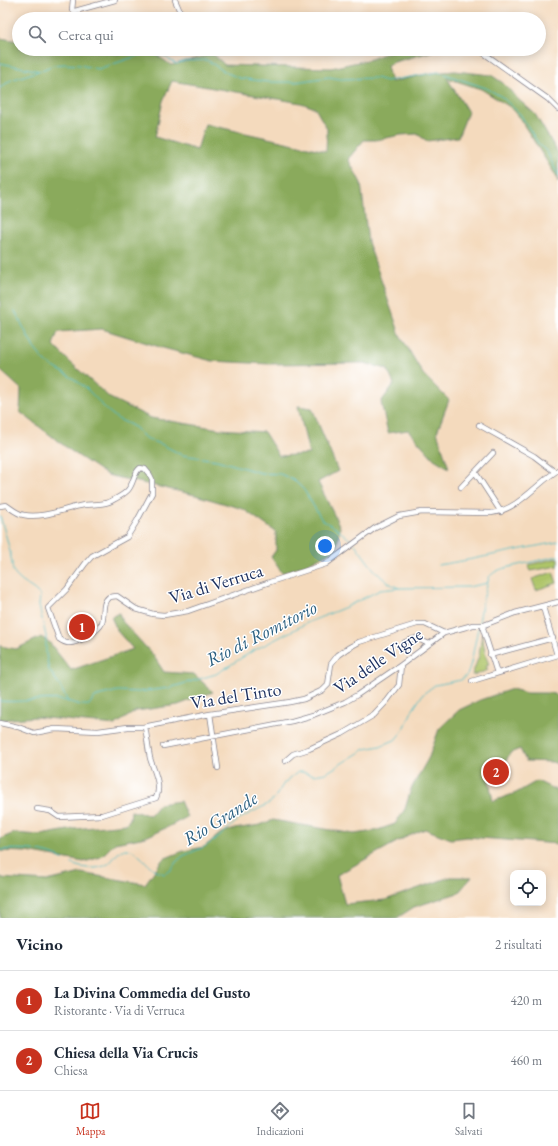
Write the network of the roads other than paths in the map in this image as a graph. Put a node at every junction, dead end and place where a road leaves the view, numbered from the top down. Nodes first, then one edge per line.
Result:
1 (73, 0) edge
2 (115, 0) edge
3 (175, 0) edge
4 (180, 12) edge
5 (488, 56) edge
6 (558, 109) edge
7 (480, 425) dead end
8 (493, 453) dead end
9 (557, 471) edge
10 (475, 472) junction
11 (461, 487) dead end
12 (0, 506) edge
13 (501, 512) junction
14 (558, 602) edge
15 (544, 607) junction
16 (483, 625) junction
17 (444, 633) junction
18 (553, 638) junction
19 (405, 642) dead end
20 (429, 644) junction
21 (490, 655) junction
22 (557, 655) edge
23 (401, 665) junction
24 (497, 673) junction
25 (472, 681) dead end
26 (210, 714) junction
27 (0, 723) edge
28 (145, 727) junction
29 (213, 737) junction
30 (163, 746) dead end
31 (286, 761) dead end
32 (218, 768) dead end
33 (37, 809) dead end

1 - 2 street
3 - 4 street
5 - 6 street
7 - 9 street
8 - 10 street
9 - 13 street, Via di Verruca
10 - 11 street
10 - 13 street
12 - 13 street, Via di Verruca
14 - 15 street
15 - 16 street
15 - 18 street
16 - 17 street
16 - 21 street
17 - 20 street, Via delle Vigne
17 - 26 street, Via del Tinto
18 - 21 street
18 - 22 street
19 - 20 street
20 - 23 street, Via delle Vigne
21 - 24 street
22 - 24 street
23 - 29 street, Via delle Vigne
23 - 31 street
24 - 25 street
26 - 28 street, Via del Tinto
26 - 29 street
27 - 28 street, Via del Tinto
28 - 33 street
29 - 30 street, Via delle Vigne
29 - 32 street

